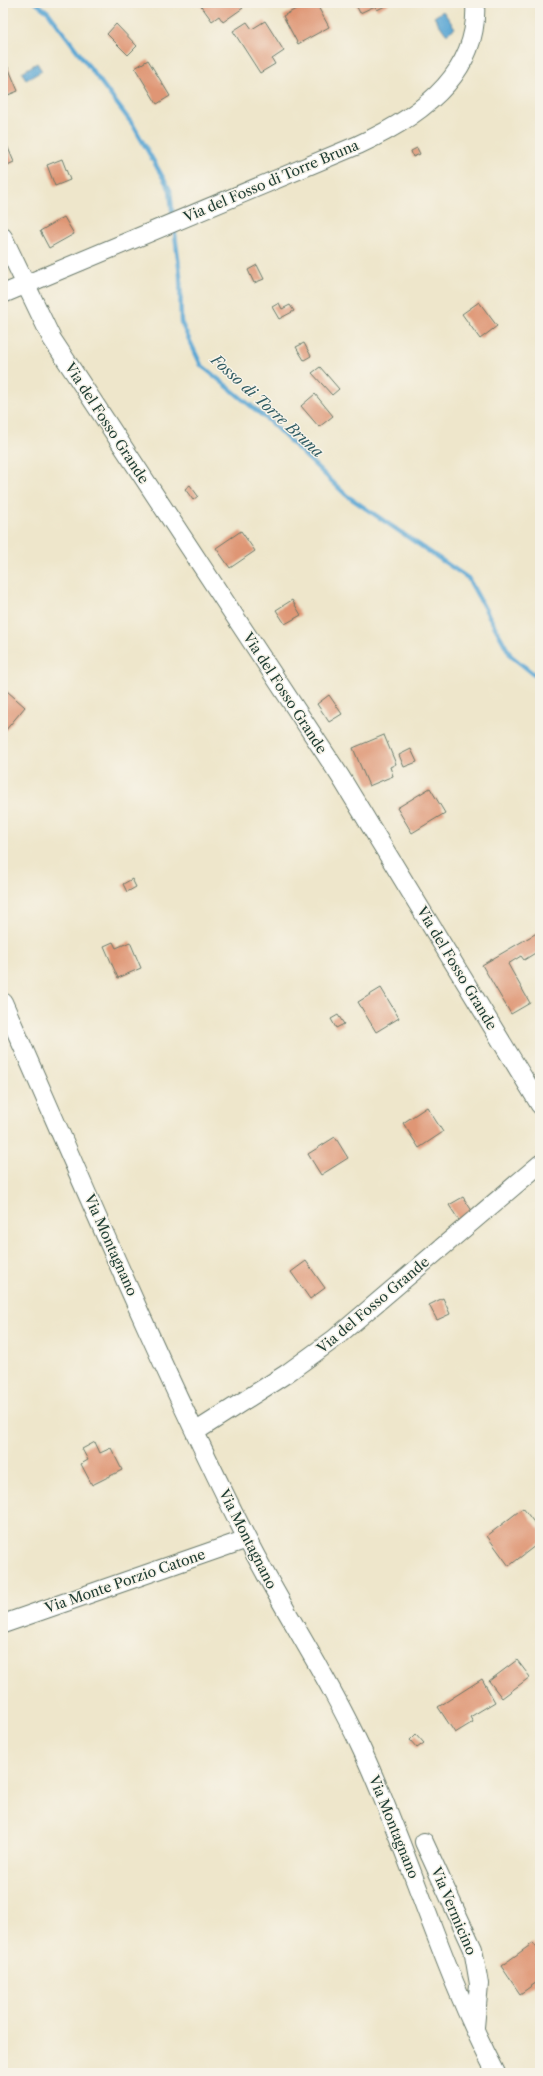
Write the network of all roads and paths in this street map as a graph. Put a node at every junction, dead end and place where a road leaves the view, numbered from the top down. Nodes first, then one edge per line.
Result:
1 (476, 3) edge
2 (3, 237) edge
3 (25, 285) junction
4 (3, 294) edge
5 (3, 1002) edge
6 (540, 1105) edge
7 (540, 1164) edge
8 (195, 1432) junction
9 (247, 1539) junction
10 (3, 1624) edge
11 (424, 1842) dead end
12 (474, 2030) junction
13 (496, 2073) edge

1 - 3 street, Via del Fosso di Torre Bruna
2 - 3 street, Via del Fosso Grande
3 - 4 street, Via del Fosso di Torre Bruna
3 - 6 street, Via del Fosso Grande
5 - 8 street, Via Montagnano
7 - 8 street, Via del Fosso Grande
8 - 9 street, Via Montagnano
9 - 10 street, Via Monte Porzio Catone
9 - 12 street, Via Montagnano
11 - 12 street, Via Vermicino
12 - 13 street, Via Montagnano

